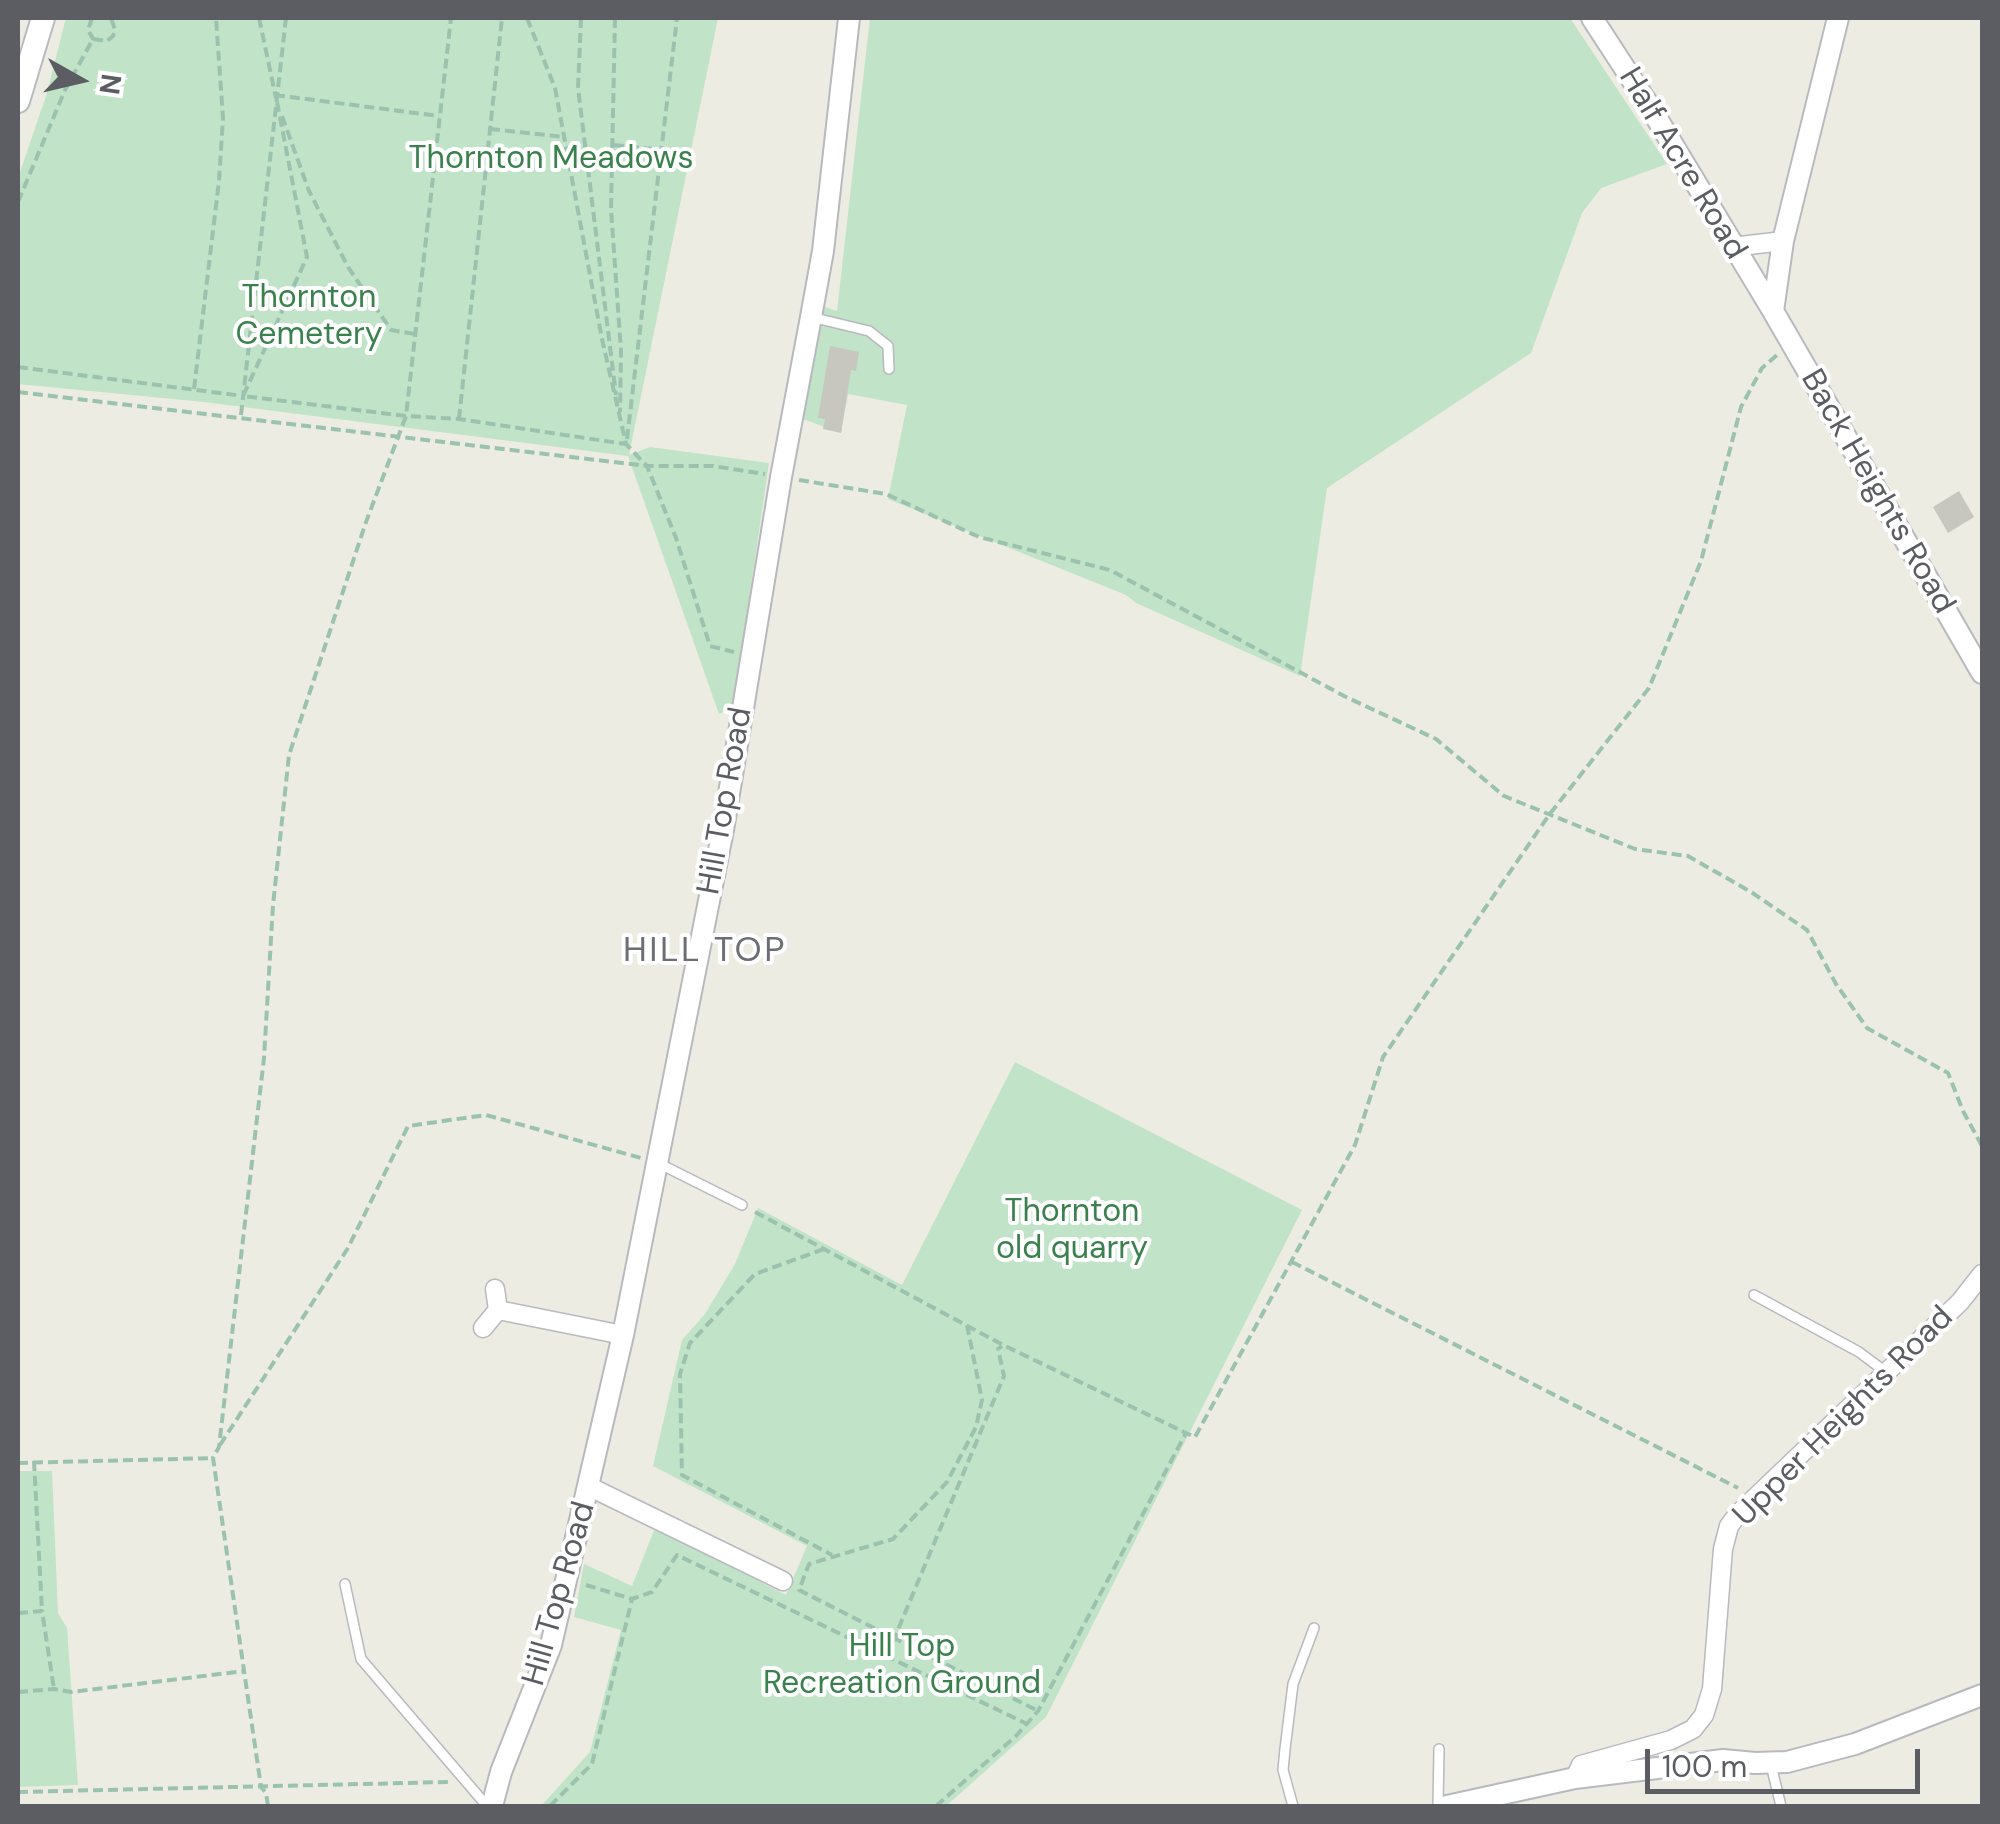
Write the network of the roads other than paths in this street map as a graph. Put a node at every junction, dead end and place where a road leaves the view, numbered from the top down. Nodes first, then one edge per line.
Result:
1 (42, 18) edge
2 (849, 18) edge
3 (1592, 18) edge
4 (1838, 18) edge
5 (18, 101) edge
6 (1783, 241) junction
7 (1732, 248) junction
8 (1772, 311) junction
9 (812, 317) junction
10 (888, 369) dead end
11 (1982, 673) edge
12 (655, 1162) junction
13 (742, 1205) road end
14 (1982, 1274) edge
15 (495, 1289) dead end
16 (1754, 1295) dead end
17 (498, 1310) junction
18 (483, 1328) dead end
19 (623, 1335) junction
20 (1886, 1373) junction
21 (590, 1487) junction
22 (783, 1580) dead end
23 (345, 1584) dead end
24 (1314, 1628) dead end
25 (1982, 1696) edge
26 (1439, 1749) dead end
27 (1770, 1763) junction
28 (1575, 1778) junction
29 (489, 1806) edge
30 (1293, 1806) edge
31 (1438, 1806) edge
32 (1447, 1806) edge
33 (1780, 1806) edge

1 - 5 main road
2 - 9 street, Hill Top Road
3 - 7 street, Half Acre Road
4 - 6 street
6 - 7 street
6 - 8 street
7 - 8 street, Half Acre Road
8 - 11 street, Back Heights Road
9 - 10 lane
9 - 12 street, Hill Top Road
12 - 13 lane
12 - 19 street, Hill Top Road
14 - 20 street, Upper Heights Road
15 - 17 street
16 - 20 lane
17 - 18 street
17 - 19 street
19 - 21 street, Hill Top Road
20 - 28 street, Upper Heights Road
21 - 22 street
21 - 29 street, Hill Top Road
23 - 29 lane
24 - 30 lane
25 - 27 street
26 - 31 lane
27 - 28 street
27 - 33 lane
28 - 32 street

